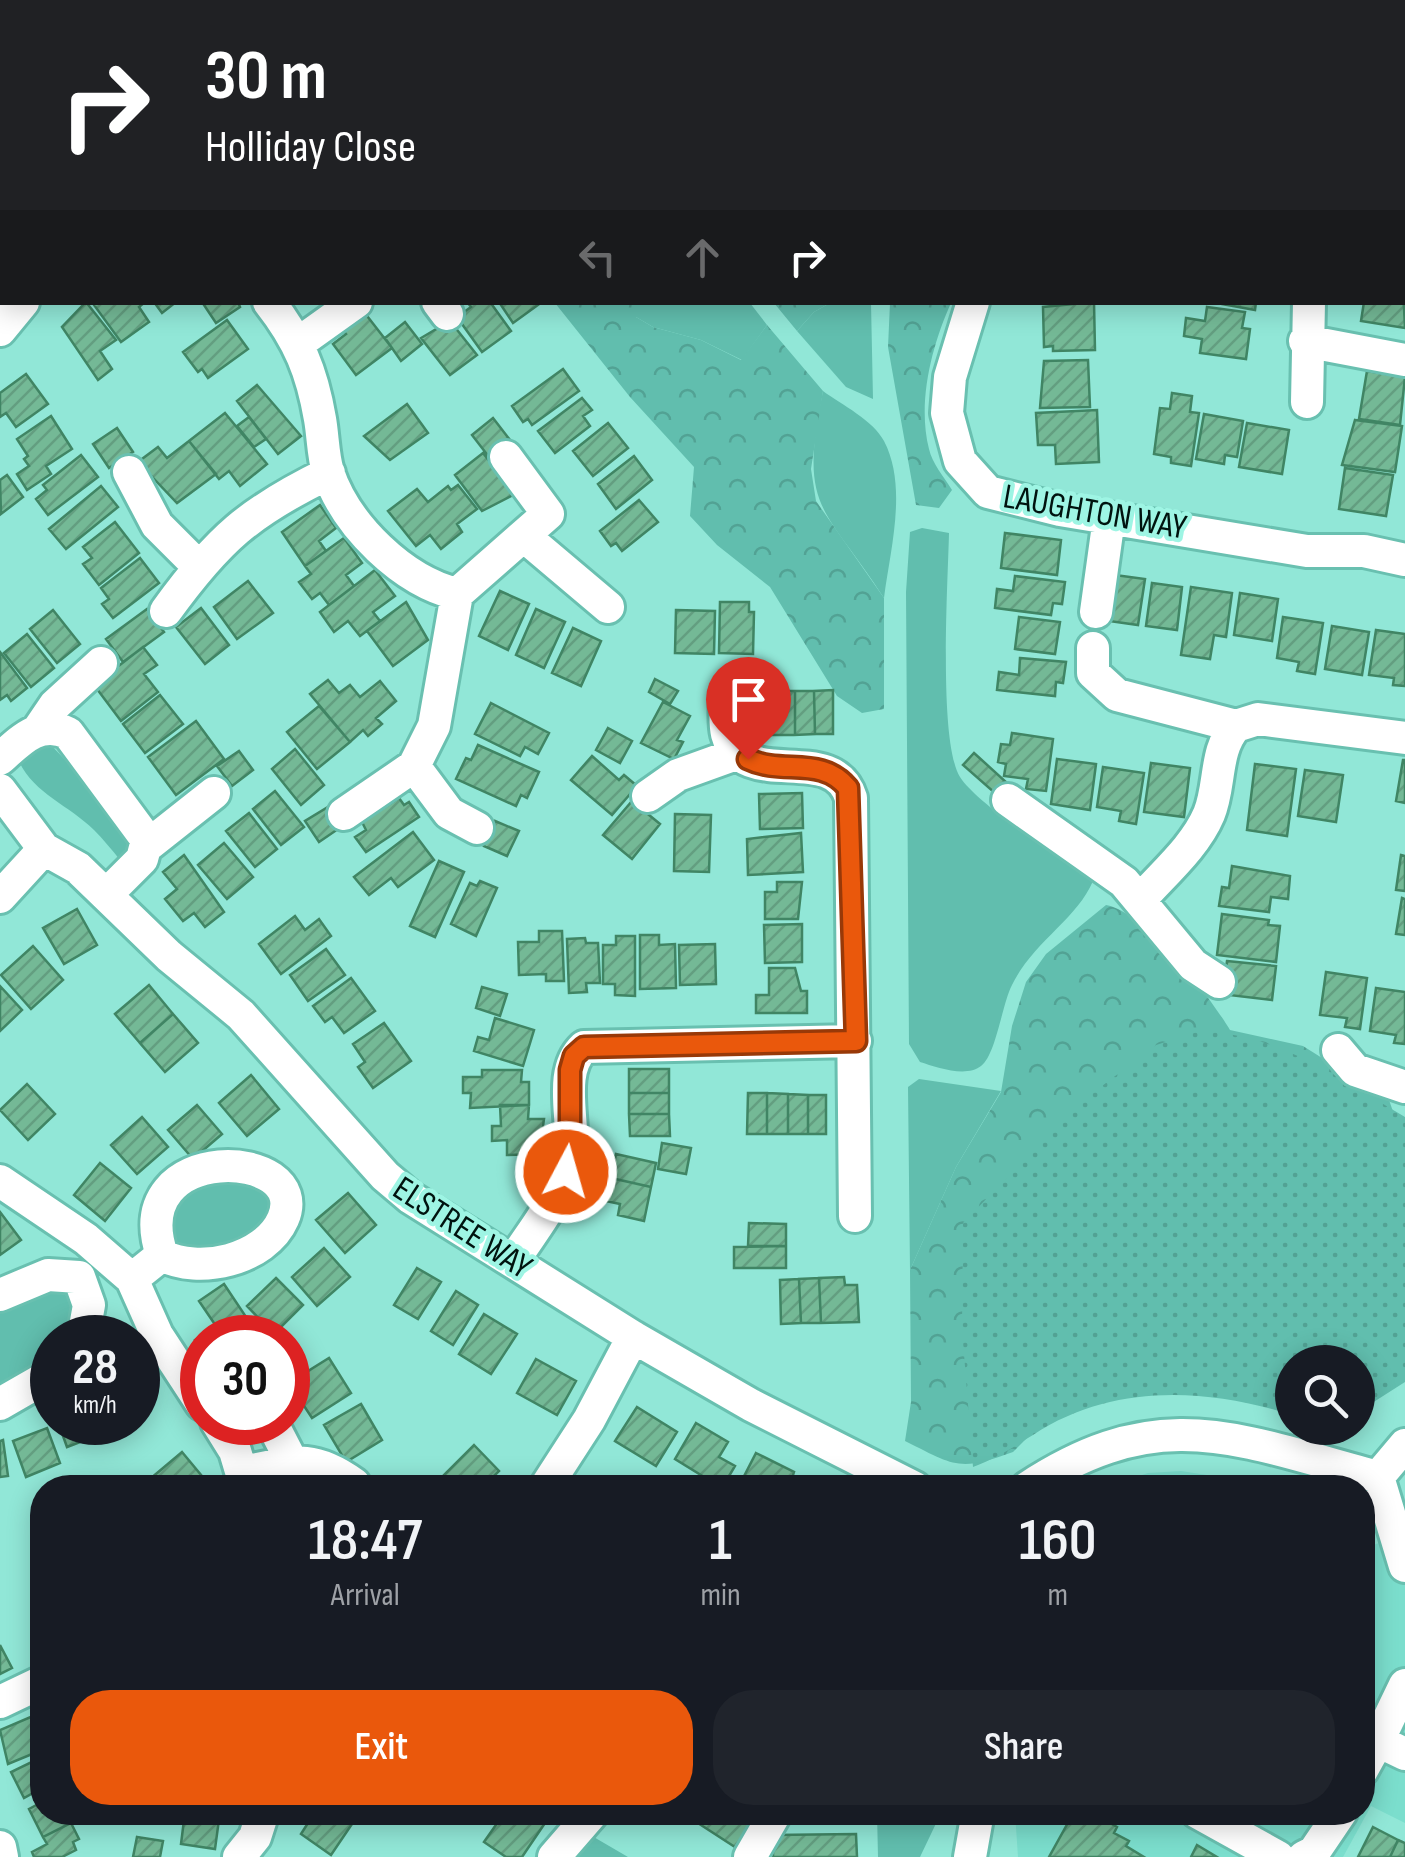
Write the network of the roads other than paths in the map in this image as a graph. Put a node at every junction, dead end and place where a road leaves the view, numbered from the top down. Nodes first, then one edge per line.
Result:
1 (21, 305) edge
2 (271, 305) edge
3 (352, 305) edge
4 (972, 305) edge
5 (1309, 305) edge
6 (0, 330) edge
7 (1305, 340) junction
8 (300, 342) junction
9 (1405, 360) edge
10 (1307, 402) dead end
11 (506, 457) dead end
12 (129, 472) dead end
13 (328, 473) junction
14 (1110, 518) junction
15 (536, 525) junction
16 (1405, 560) edge
17 (198, 566) junction
18 (457, 594) junction
19 (608, 607) dead end
20 (166, 611) dead end
21 (1096, 612) dead end
22 (1093, 648) dead end
23 (101, 663) dead end
24 (726, 694) dead end
25 (1236, 726) junction
26 (38, 730) junction
27 (1405, 738) edge
28 (739, 753) junction
29 (0, 759) edge
30 (414, 766) junction
31 (0, 790) edge
32 (214, 792) dead end
33 (648, 796) dead end
34 (1008, 800) dead end
35 (344, 814) dead end
36 (477, 828) dead end
37 (147, 846) junction
38 (44, 849) junction
39 (106, 894) junction
40 (0, 897) edge
41 (1141, 898) junction
42 (1219, 982) dead end
43 (856, 1041) junction
44 (1338, 1050) dead end
45 (1405, 1087) edge
46 (0, 1182) edge
47 (855, 1216) dead end
48 (103, 1251) junction
49 (162, 1255) dead end
50 (514, 1260) junction
51 (79, 1277) junction
52 (132, 1278) junction
53 (0, 1295) edge
54 (88, 1315) edge
55 (633, 1337) junction
56 (180, 1370) edge
57 (30, 1387) edge
58 (0, 1404) edge
59 (228, 1445) edge
60 (284, 1445) edge
61 (1405, 1445) edge
62 (292, 1462) junction
63 (242, 1475) edge
64 (258, 1475) edge
65 (339, 1475) edge
66 (553, 1475) edge
67 (889, 1475) edge
68 (1049, 1475) edge
69 (1371, 1475) edge
70 (1375, 1476) edge
71 (1378, 1477) junction
72 (1405, 1566) edge
73 (1405, 1686) edge
74 (30, 1688) edge
75 (0, 1702) edge
76 (1391, 1747) edge
77 (258, 1825) edge
78 (582, 1825) edge
79 (768, 1825) edge
80 (976, 1825) edge
81 (1220, 1825) edge
82 (1332, 1825) edge
83 (0, 1848) edge
84 (2, 1857) edge
85 (238, 1857) edge
86 (554, 1857) edge
87 (750, 1857) edge
88 (970, 1857) edge
89 (1278, 1857) edge
90 (1304, 1857) edge

1 - 6 street
2 - 8 street
3 - 8 street
4 - 14 street, LAUGHTON WAY
5 - 7 street
7 - 9 street
7 - 10 street
8 - 13 street
11 - 15 street
12 - 17 street
13 - 17 street
13 - 18 street
14 - 16 street, LAUGHTON WAY
14 - 21 street
15 - 18 street
15 - 19 street
17 - 20 street
18 - 30 street
22 - 25 street
23 - 26 street
24 - 28 street
25 - 27 street
25 - 41 street
26 - 29 street
26 - 37 street
28 - 33 street
28 - 43 street
30 - 35 street
30 - 36 street
31 - 38 street, ELSTREE WAY
32 - 37 street
34 - 41 street
37 - 39 street
38 - 39 street, ELSTREE WAY
38 - 40 street
39 - 50 street, ELSTREE WAY
41 - 42 street
43 - 47 street
43 - 50 street
44 - 45 street
46 - 48 street
48 - 51 street
48 - 52 street
49 - 52 street
50 - 55 street, ELSTREE WAY
51 - 53 street
51 - 54 street
52 - 56 street
55 - 66 street
55 - 67 street, ELSTREE WAY
57 - 58 street
59 - 63 street
60 - 62 street
61 - 71 street
62 - 64 street
62 - 65 street
68 - 69 street
70 - 71 street
71 - 72 street
73 - 76 street
74 - 75 street
77 - 85 street
78 - 86 street
79 - 87 street
80 - 88 street
81 - 89 street
82 - 90 street
83 - 84 street

